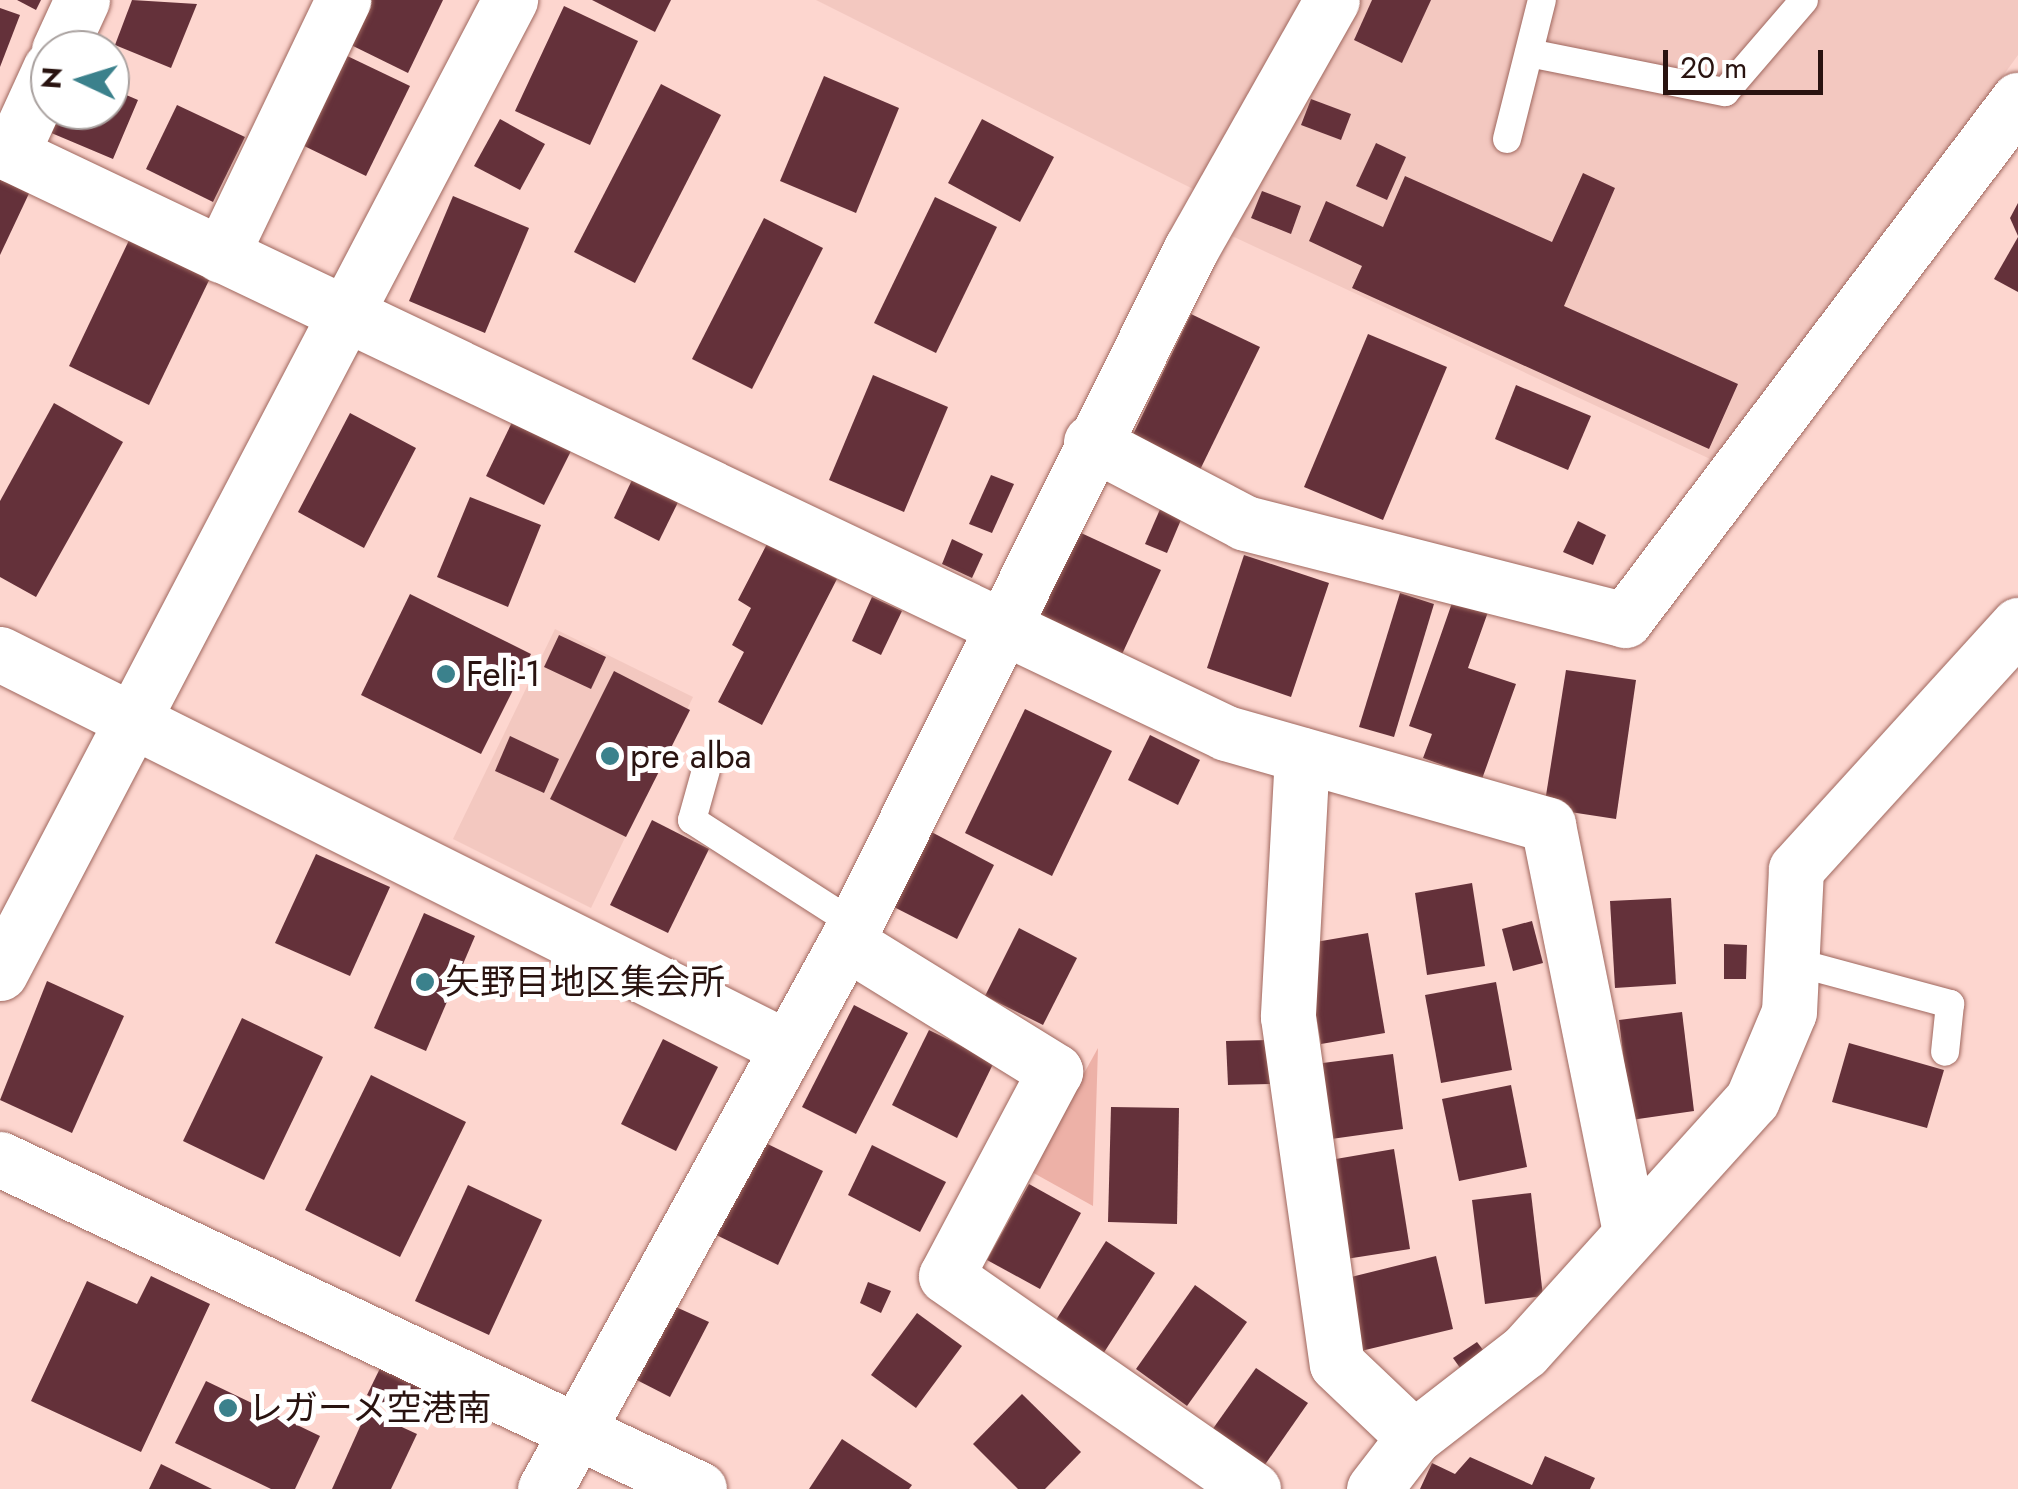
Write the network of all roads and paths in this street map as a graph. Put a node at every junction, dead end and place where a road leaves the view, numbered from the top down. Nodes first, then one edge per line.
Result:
1 (82, 0) edge
2 (343, 0) edge
3 (510, 0) edge
4 (1332, 0) edge
5 (1542, 0) edge
6 (1804, 0) edge
7 (68, 30) edge
8 (1529, 53) junction
9 (2018, 100) edge
10 (30, 106) edge
11 (1506, 139) dead end
12 (5, 152) edge
13 (221, 255) junction
14 (347, 314) junction
15 (1091, 442) junction
16 (1004, 624) junction
17 (2018, 625) edge
18 (0, 654) edge
19 (133, 717) junction
20 (1302, 754) junction
21 (706, 770) dead end
22 (850, 933) junction
23 (1791, 961) junction
24 (0, 973) edge
25 (784, 1046) junction
26 (1945, 1052) dead end
27 (0, 1158) edge
28 (1630, 1230) junction
29 (578, 1427) junction
30 (1414, 1436) junction
31 (545, 1489) edge
32 (699, 1489) edge
33 (1252, 1489) edge
34 (1374, 1489) edge

1 - 7 street
2 - 13 street
3 - 14 street
4 - 15 street
5 - 8 lane
6 - 8 lane
8 - 11 lane
9 - 15 street
10 - 12 street
12 - 13 street
13 - 14 street
14 - 16 street
14 - 19 street
15 - 16 street
16 - 20 street
16 - 22 street
17 - 23 street
18 - 19 street
19 - 24 street
19 - 25 street
20 - 28 street
20 - 30 street
21 - 22 lane
22 - 25 street
22 - 33 street
23 - 26 lane
23 - 28 street
25 - 29 street
27 - 29 street
28 - 30 street
29 - 31 street
29 - 32 street
30 - 34 street

